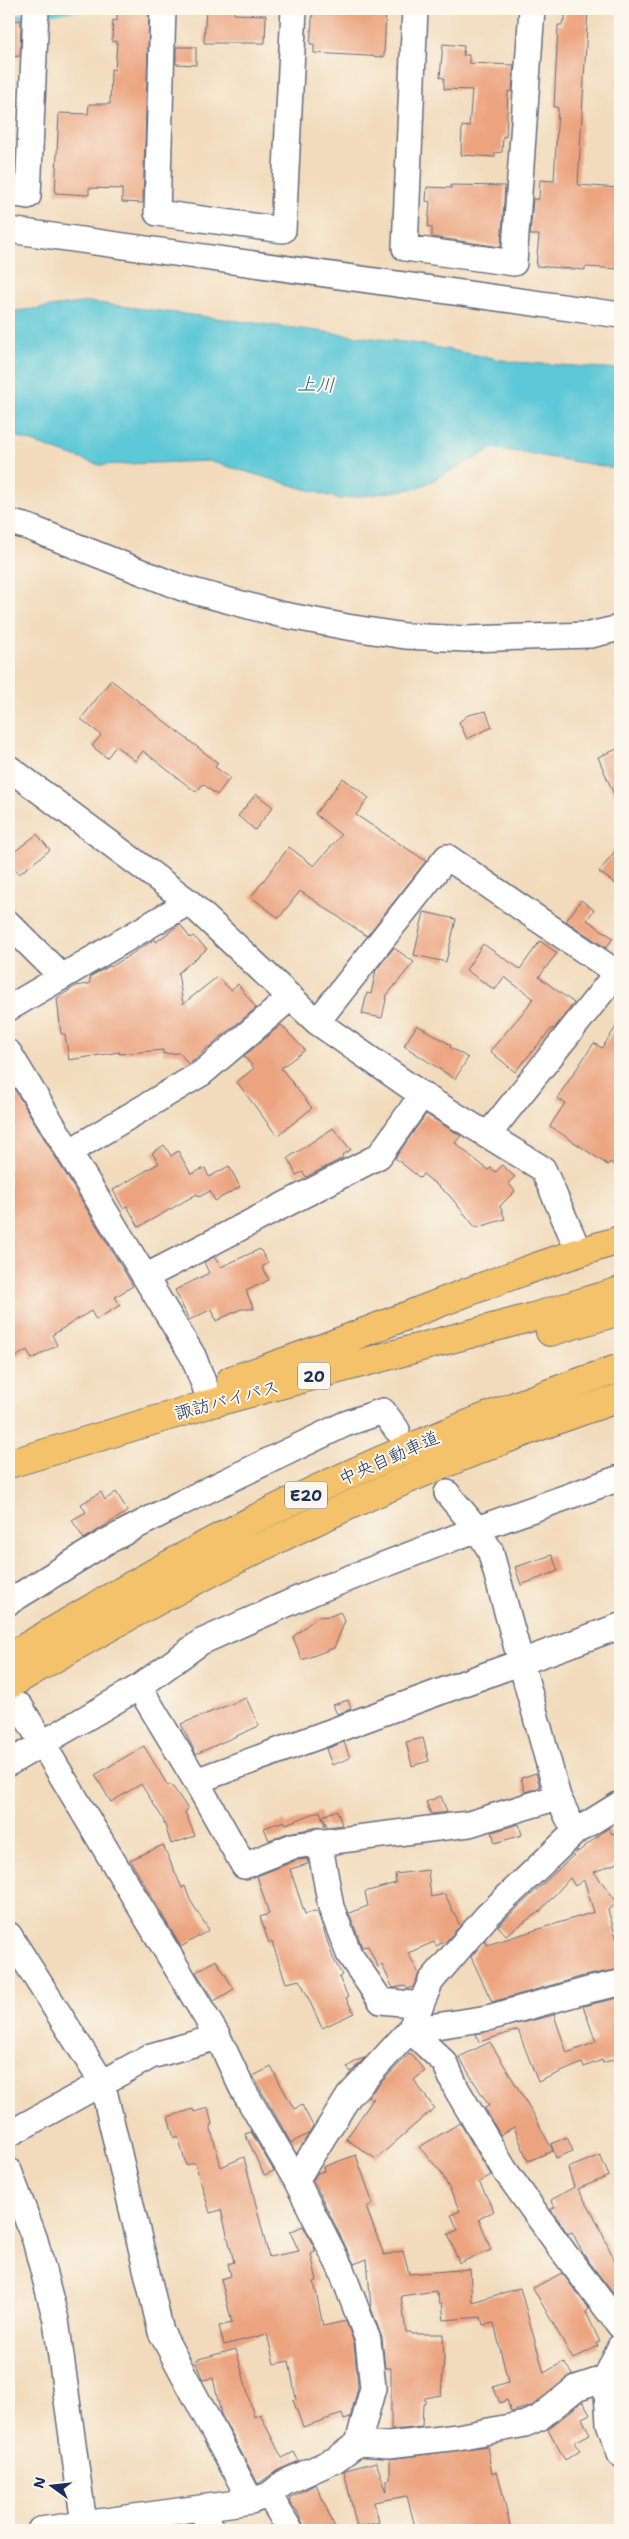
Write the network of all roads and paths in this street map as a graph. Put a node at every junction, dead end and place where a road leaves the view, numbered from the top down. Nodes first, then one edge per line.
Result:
1 (36, 9) edge
2 (163, 9) edge
3 (294, 9) edge
4 (415, 9) edge
5 (532, 9) edge
6 (9, 193) edge
7 (9, 230) edge
8 (620, 315) edge
9 (9, 522) edge
10 (620, 628) edge
11 (9, 768) edge
12 (189, 902) junction
13 (9, 924) edge
14 (619, 972) edge
15 (62, 977) junction
16 (291, 997) junction
17 (9, 1008) edge
18 (317, 1022) junction
19 (9, 1053) edge
20 (422, 1095) junction
21 (487, 1136) junction
22 (69, 1152) junction
23 (620, 1240) edge
24 (578, 1252) junction
25 (145, 1277) junction
26 (620, 1282) edge
27 (620, 1291) edge
28 (620, 1311) edge
29 (620, 1368) edge
30 (285, 1384) junction
31 (217, 1390) junction
32 (620, 1398) edge
33 (397, 1430) dead end
34 (9, 1450) edge
35 (9, 1464) edge
36 (620, 1478) edge
37 (447, 1494) dead end
38 (477, 1529) junction
39 (9, 1602) edge
40 (620, 1626) edge
41 (9, 1656) edge
42 (521, 1662) junction
43 (139, 1687) junction
44 (14, 1696) edge
45 (42, 1744) junction
46 (9, 1763) edge
47 (196, 1781) junction
48 (558, 1797) junction
49 (620, 1804) edge
50 (575, 1832) junction
51 (319, 1841) junction
52 (9, 1935) edge
53 (620, 1983) edge
54 (421, 2005) junction
55 (410, 2030) junction
56 (218, 2037) junction
57 (102, 2082) junction
58 (9, 2134) edge
59 (9, 2171) edge
60 (296, 2180) junction
61 (620, 2326) edge
62 (620, 2347) edge
63 (606, 2378) junction
64 (358, 2443) junction
65 (620, 2454) edge
66 (260, 2498) junction
67 (207, 2520) edge
68 (84, 2524) junction
69 (40, 2530) edge
70 (290, 2530) edge

1 - 6 street
2 - 3 street
4 - 5 street
7 - 8 street
9 - 10 street
11 - 12 street
12 - 15 street
12 - 16 street
13 - 15 street
14 - 18 street
14 - 21 street
15 - 17 street
16 - 18 street
16 - 22 street
18 - 20 street
19 - 22 street
20 - 21 street
20 - 25 street
21 - 24 street
22 - 25 street
23 - 24 highway, 20
24 - 31 highway, 20
25 - 31 street
26 - 31 highway, 諏訪バイパス / 20
27 - 30 highway, 諏訪バイパス / 20
28 - 30 highway, 20
29 - 41 highway, 中央自動車道 / E20
30 - 35 highway, 諏訪バイパス / 20
31 - 34 highway, 諏訪バイパス / 20
32 - 44 highway, 中央自動車道 / E20
33 - 39 street
36 - 38 street
37 - 38 street
38 - 42 street
38 - 43 street
40 - 42 street
42 - 47 street
42 - 48 street
43 - 45 street
43 - 47 street
44 - 45 street
45 - 46 street
45 - 56 street
47 - 51 street
48 - 50 street
48 - 51 street
49 - 50 street
50 - 54 street
51 - 54 street
52 - 57 street
53 - 55 street
54 - 55 street
55 - 60 street
55 - 61 street
56 - 57 street
56 - 60 street
57 - 58 street
57 - 66 street
59 - 68 street
60 - 64 street
62 - 63 street
63 - 64 street
63 - 65 street
64 - 66 street
66 - 67 street
66 - 70 street
67 - 68 street
68 - 69 street

